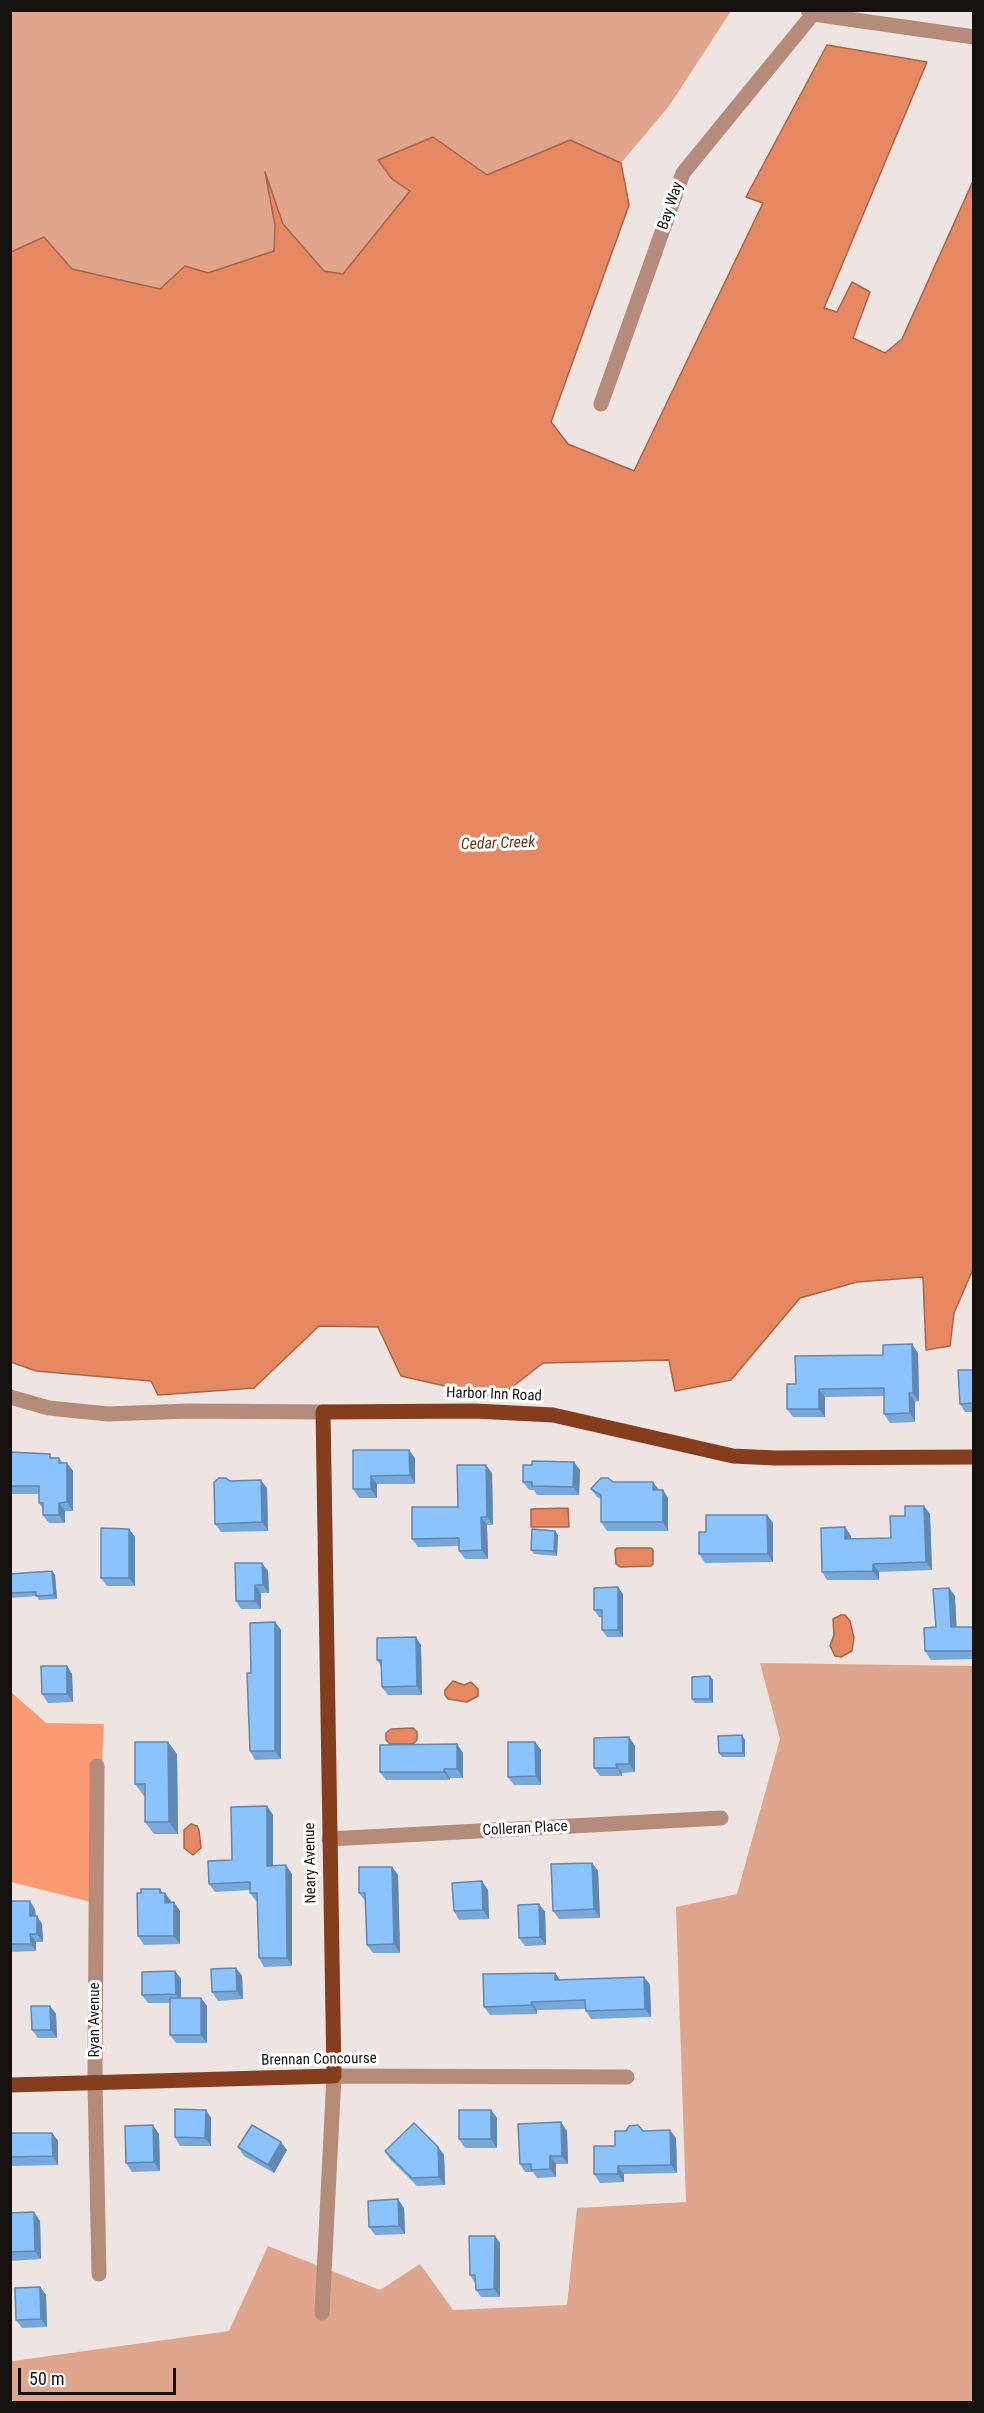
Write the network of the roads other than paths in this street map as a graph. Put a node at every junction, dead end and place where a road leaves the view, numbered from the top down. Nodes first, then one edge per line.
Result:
1 (811, 12) edge
2 (974, 37) edge
3 (601, 404) dead end
4 (10, 1397) edge
5 (323, 1412) junction
6 (974, 1457) edge
7 (97, 1766) dead end
8 (721, 1818) dead end
9 (329, 1839) junction
10 (334, 2076) junction
11 (627, 2077) dead end
12 (95, 2083) junction
13 (10, 2085) edge
14 (99, 2274) dead end
15 (322, 2313) dead end

1 - 2 street
1 - 3 street, Bay Way
4 - 5 street, Harbor Inn Road
5 - 6 main road, Harbor Inn Road
5 - 9 main road, Neary Avenue
7 - 12 street, Ryan Avenue
8 - 9 street, Colleran Place
9 - 10 main road, Neary Avenue
10 - 11 street, Brennan Concourse
10 - 12 main road, Brennan Concourse
10 - 15 street, Neary Avenue
12 - 13 main road, Brennan Concourse
12 - 14 street, Ryan Avenue

